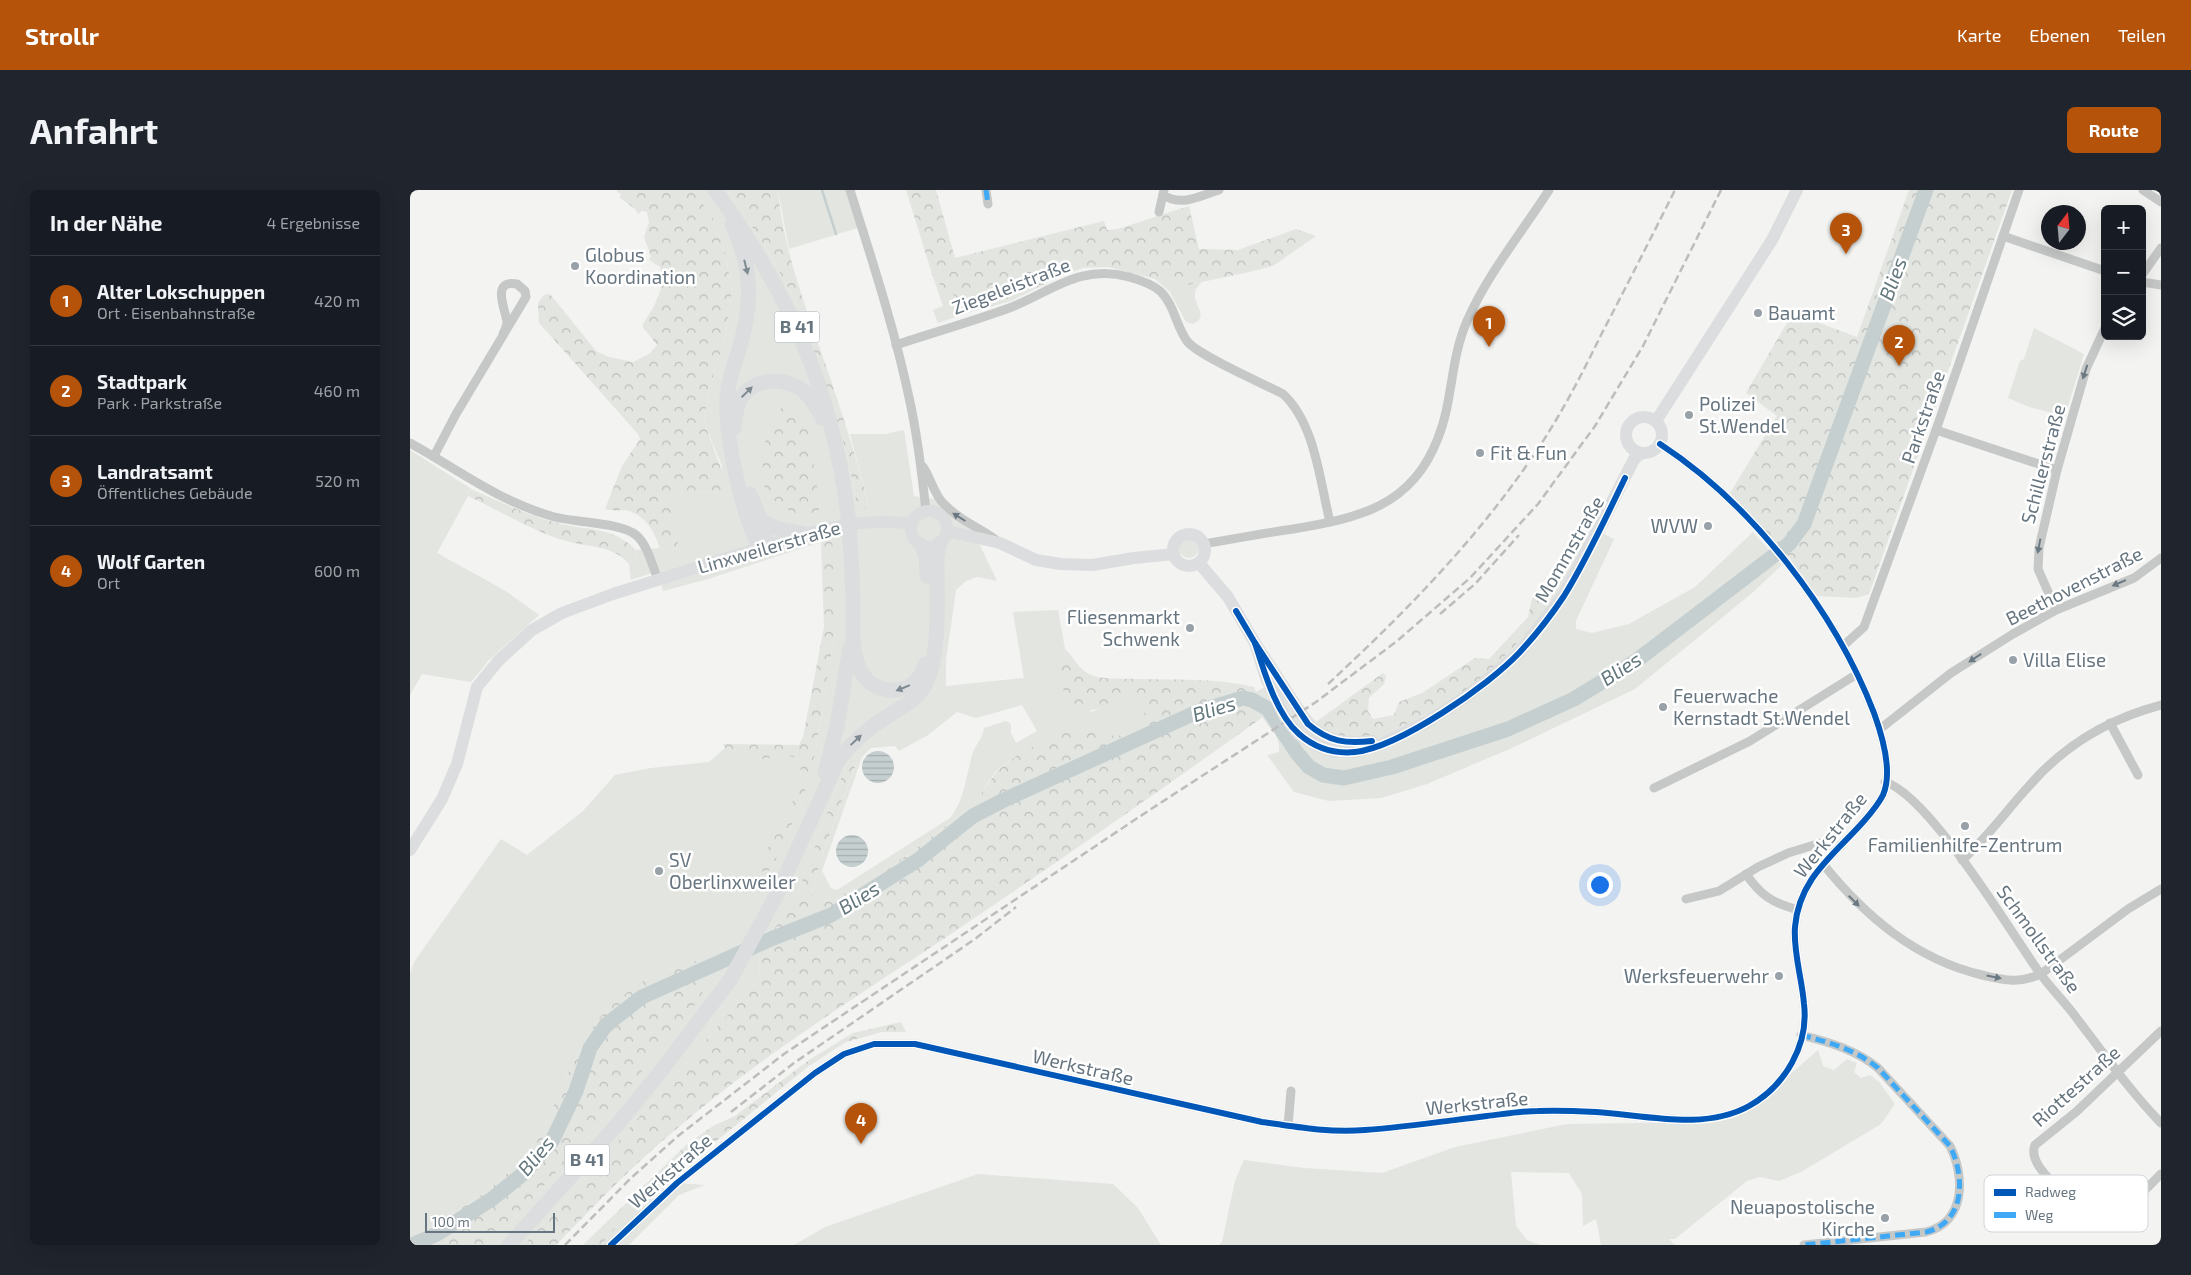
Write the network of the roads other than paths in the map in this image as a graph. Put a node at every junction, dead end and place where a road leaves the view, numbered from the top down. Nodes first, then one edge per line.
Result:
1 (714, 190) edge
2 (850, 190) edge
3 (986, 190) edge
4 (1219, 190) edge
5 (1549, 190) edge
6 (1797, 190) edge
7 (2019, 190) edge
8 (2143, 190) edge
9 (1164, 193) edge
10 (2161, 202) edge
11 (988, 204) dead end
12 (1159, 212) dead end
13 (2003, 236) junction
14 (2161, 248) edge
15 (2146, 269) edge
16 (2101, 270) edge
17 (2146, 283) edge
18 (2161, 285) edge
19 (503, 334) junction
20 (2101, 337) edge
21 (896, 344) junction
22 (1656, 421) junction
23 (1936, 430) junction
24 (410, 443) edge
25 (1660, 444) junction
26 (1638, 452) junction
27 (434, 456) junction
28 (921, 465) junction
29 (2058, 470) junction
30 (843, 481) junction
31 (926, 511) junction
32 (761, 521) junction
33 (1330, 522) junction
34 (911, 524) junction
35 (805, 534) junction
36 (943, 537) junction
37 (1000, 543) junction
38 (1204, 544) junction
39 (763, 546) junction
40 (921, 546) junction
41 (1174, 554) junction
42 (2161, 558) edge
43 (1198, 563) junction
44 (852, 570) junction
45 (658, 579) junction
46 (2056, 610) junction
47 (1843, 646) junction
48 (1857, 674) junction
49 (2161, 705) edge
50 (2110, 723) junction
51 (1880, 729) junction
52 (2138, 775) dead end
53 (1886, 782) junction
54 (1654, 788) dead end
55 (808, 827) junction
56 (1841, 846) junction
57 (410, 850) edge
58 (1962, 860) junction
59 (1823, 864) junction
60 (1746, 874) junction
61 (2161, 889) edge
62 (1686, 899) dead end
63 (1798, 910) junction
64 (2041, 974) junction
65 (2161, 1031) edge
66 (1801, 1035) junction
67 (2116, 1073) junction
68 (1291, 1091) dead end
69 (2161, 1123) edge
70 (1288, 1126) junction
71 (2161, 1174) edge
72 (2047, 1175) edge
73 (2148, 1187) edge
74 (1823, 1244) edge
75 (509, 1245) edge
76 (611, 1245) edge
77 (1804, 1245) edge

1 - 30 highway, B 41
1 -> 39 highway
2 - 21 street
3 - 11 street
4 - 9 street
5 - 33 street
6 - 22 main road
7 - 13 street, Parkstraße
8 - 10 street
9 - 12 street
13 - 16 street
13 - 23 street, Parkstraße
14 - 15 street
17 - 18 street
19 - 19 street
19 - 27 street
20 -> 29 street, Schillerstraße
21 - 28 street
21 - 33 street, Ziegeleistraße
22 - 25 main road
22 - 26 main road
23 - 29 street
23 - 47 street, Parkstraße
24 - 27 street
25 - 26 main road
25 - 47 street, Werkstraße
26 - 43 main road, Mommstraße
27 - 45 street
28 - 31 street
37 -> 28 street
29 -> 46 street, Schillerstraße
32 -> 30 highway
30 - 44 highway, B 41
31 - 34 main road
31 - 36 main road
32 - 35 highway
32 - 39 highway
33 - 38 street
34 - 35 main road, Linxweilerstraße
34 - 40 main road
35 - 39 main road, Linxweilerstraße
36 - 37 main road
36 - 40 main road
55 -> 36 highway
37 - 41 main road
38 - 41 main road
38 - 43 main road
39 - 45 main road, Linxweilerstraße
40 -> 44 highway
41 - 43 main road
42 -> 46 street, Beethovenstraße
44 - 55 highway, B 41
45 - 57 main road, Linxweilerstraße
46 -> 51 street, Beethovenstraße
47 - 48 street, Werkstraße
48 - 51 street, Werkstraße
48 - 54 street
49 - 50 street
50 - 52 street
50 - 58 street
51 - 53 street, Werkstraße
53 - 56 street, Werkstraße
53 - 58 street, Schmollstraße
55 - 75 highway, B 41
56 - 59 street, Werkstraße
56 - 60 street
58 - 64 street, Schmollstraße
59 - 63 street, Werkstraße
59 -> 64 street
60 - 62 street
60 - 63 street
61 - 64 street
63 - 66 street, Werkstraße
64 - 67 street, Schmollstraße
65 - 67 street, Riottestraße
66 - 70 street, Werkstraße
66 - 74 street
67 - 69 street, Schmollstraße
67 - 72 street, Riottestraße
68 - 70 street
70 - 76 street, Werkstraße
71 - 73 street
74 - 77 street

